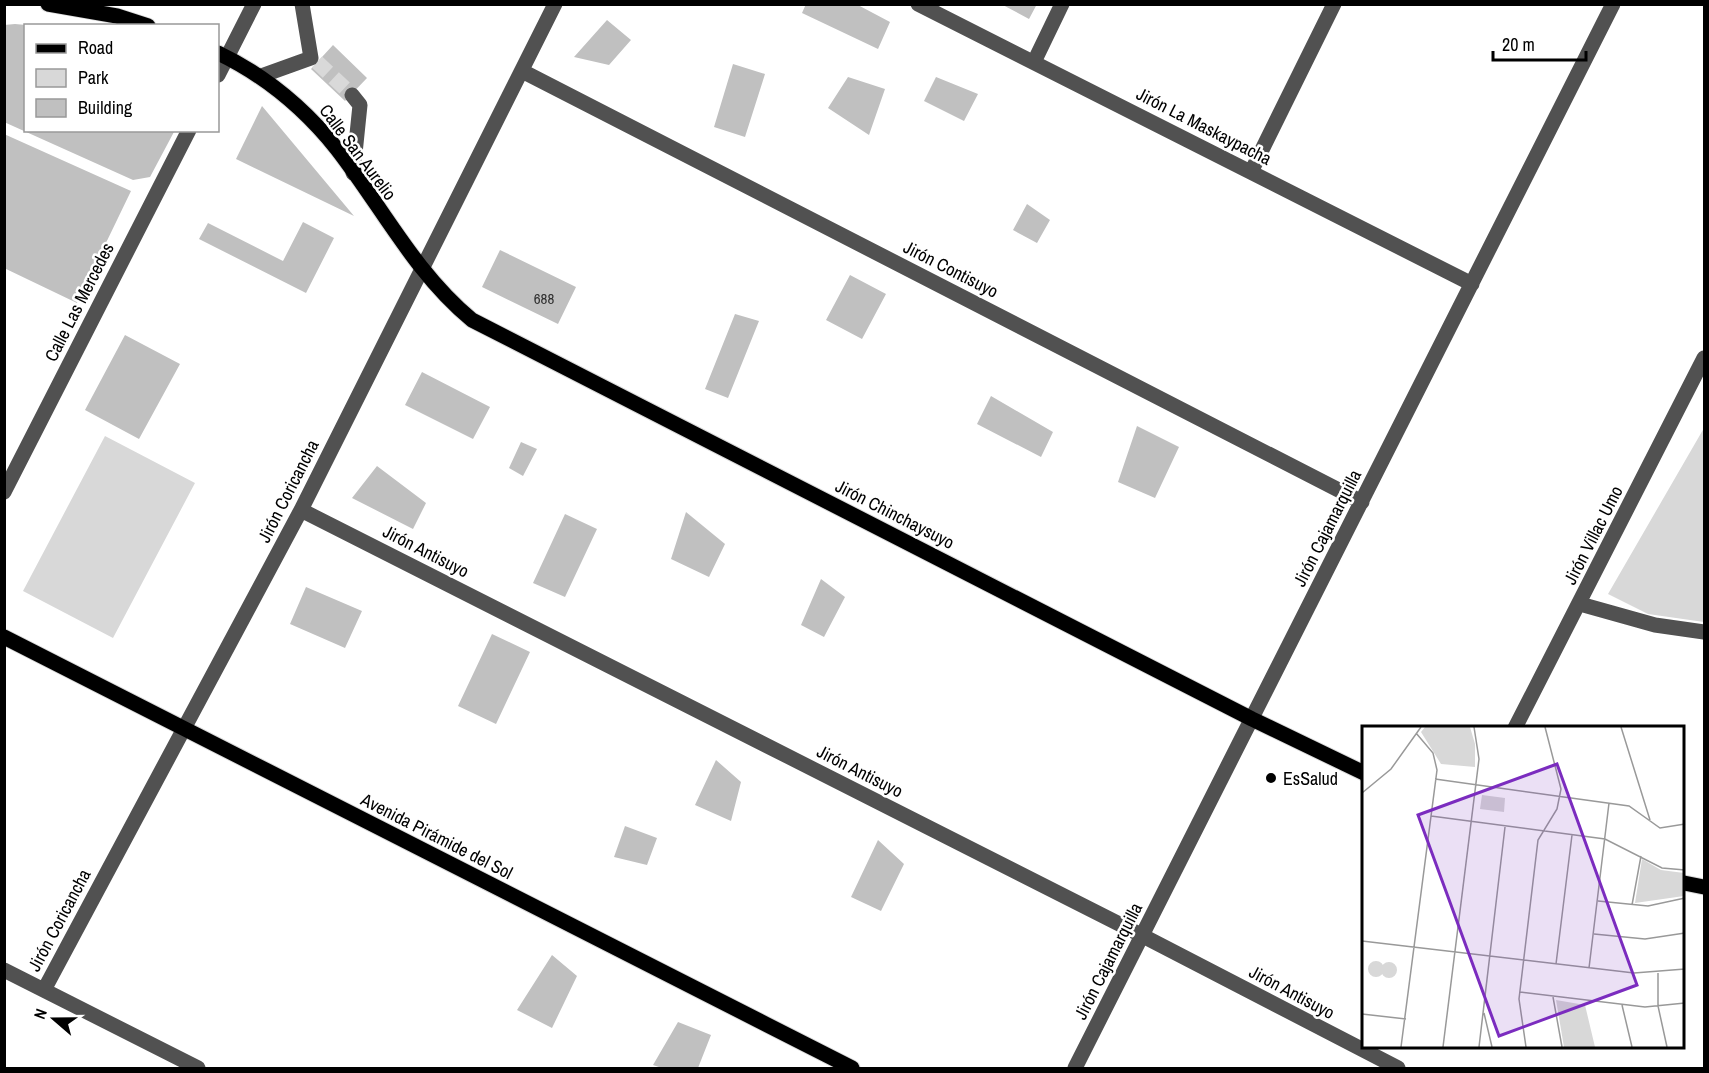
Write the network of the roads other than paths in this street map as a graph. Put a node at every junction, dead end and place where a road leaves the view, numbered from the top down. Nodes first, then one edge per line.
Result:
1 (48, 4) edge
2 (254, 4) edge
3 (302, 4) edge
4 (555, 4) edge
5 (918, 4) edge
6 (1062, 4) edge
7 (1334, 4) edge
8 (1613, 4) edge
9 (142, 24) edge
10 (222, 55) edge
11 (1034, 62) junction
12 (219, 70) edge
13 (522, 71) junction
14 (261, 76) junction
15 (352, 95) tunnel mouth
16 (188, 132) edge
17 (1251, 172) junction
18 (353, 174) junction
19 (422, 271) junction
20 (1472, 284) junction
21 (1704, 358) edge
22 (4, 492) edge
23 (1362, 502) junction
24 (302, 510) junction
25 (1580, 604) junction
26 (1704, 633) edge
27 (4, 637) edge
28 (1252, 719) junction
29 (1516, 726) edge
30 (183, 729) junction
31 (1362, 772) edge
32 (1685, 883) edge
33 (1704, 887) edge
34 (1143, 936) junction
35 (4, 970) edge
36 (44, 990) junction
37 (198, 1068) edge
38 (852, 1068) edge
39 (1075, 1068) edge
40 (1398, 1068) edge

1 - 9 main road
2 - 10 street
3 - 14 street
4 - 13 street, Jirón Coricancha
5 - 11 street, Jirón La Maskaypacha
6 - 11 street
7 - 17 street
8 - 20 street, Jirón Cajamarquilla
10 - 12 street
10 - 14 main road, Calle San Aurelio
11 - 17 street, Jirón La Maskaypacha
13 - 19 street, Jirón Coricancha
13 - 23 street, Jirón Contisuyo
14 - 18 main road, Calle San Aurelio
15 - 18 street
16 - 22 street, Calle Las Mercedes
17 - 20 street, Jirón La Maskaypacha
18 - 19 main road, Calle San Aurelio
19 - 24 street, Jirón Coricancha
19 - 28 main road, Jirón Chinchaysuyo
20 - 23 street, Jirón Cajamarquilla
21 - 25 street, Jirón Villac Umo
23 - 28 street, Jirón Cajamarquilla
24 - 30 street, Jirón Coricancha
24 - 34 street, Jirón Antisuyo
25 - 26 street
25 - 29 street, Jirón Villac Umo
27 - 30 main road, Avenida Pirámide del Sol
28 - 31 main road, Jirón Chinchaysuyo
28 - 34 street, Jirón Cajamarquilla
30 - 36 street, Jirón Coricancha
30 - 38 main road, Avenida Pirámide del Sol
32 - 33 main road
34 - 39 street, Jirón Cajamarquilla
34 - 40 street, Jirón Antisuyo
35 - 36 street
36 - 37 street

